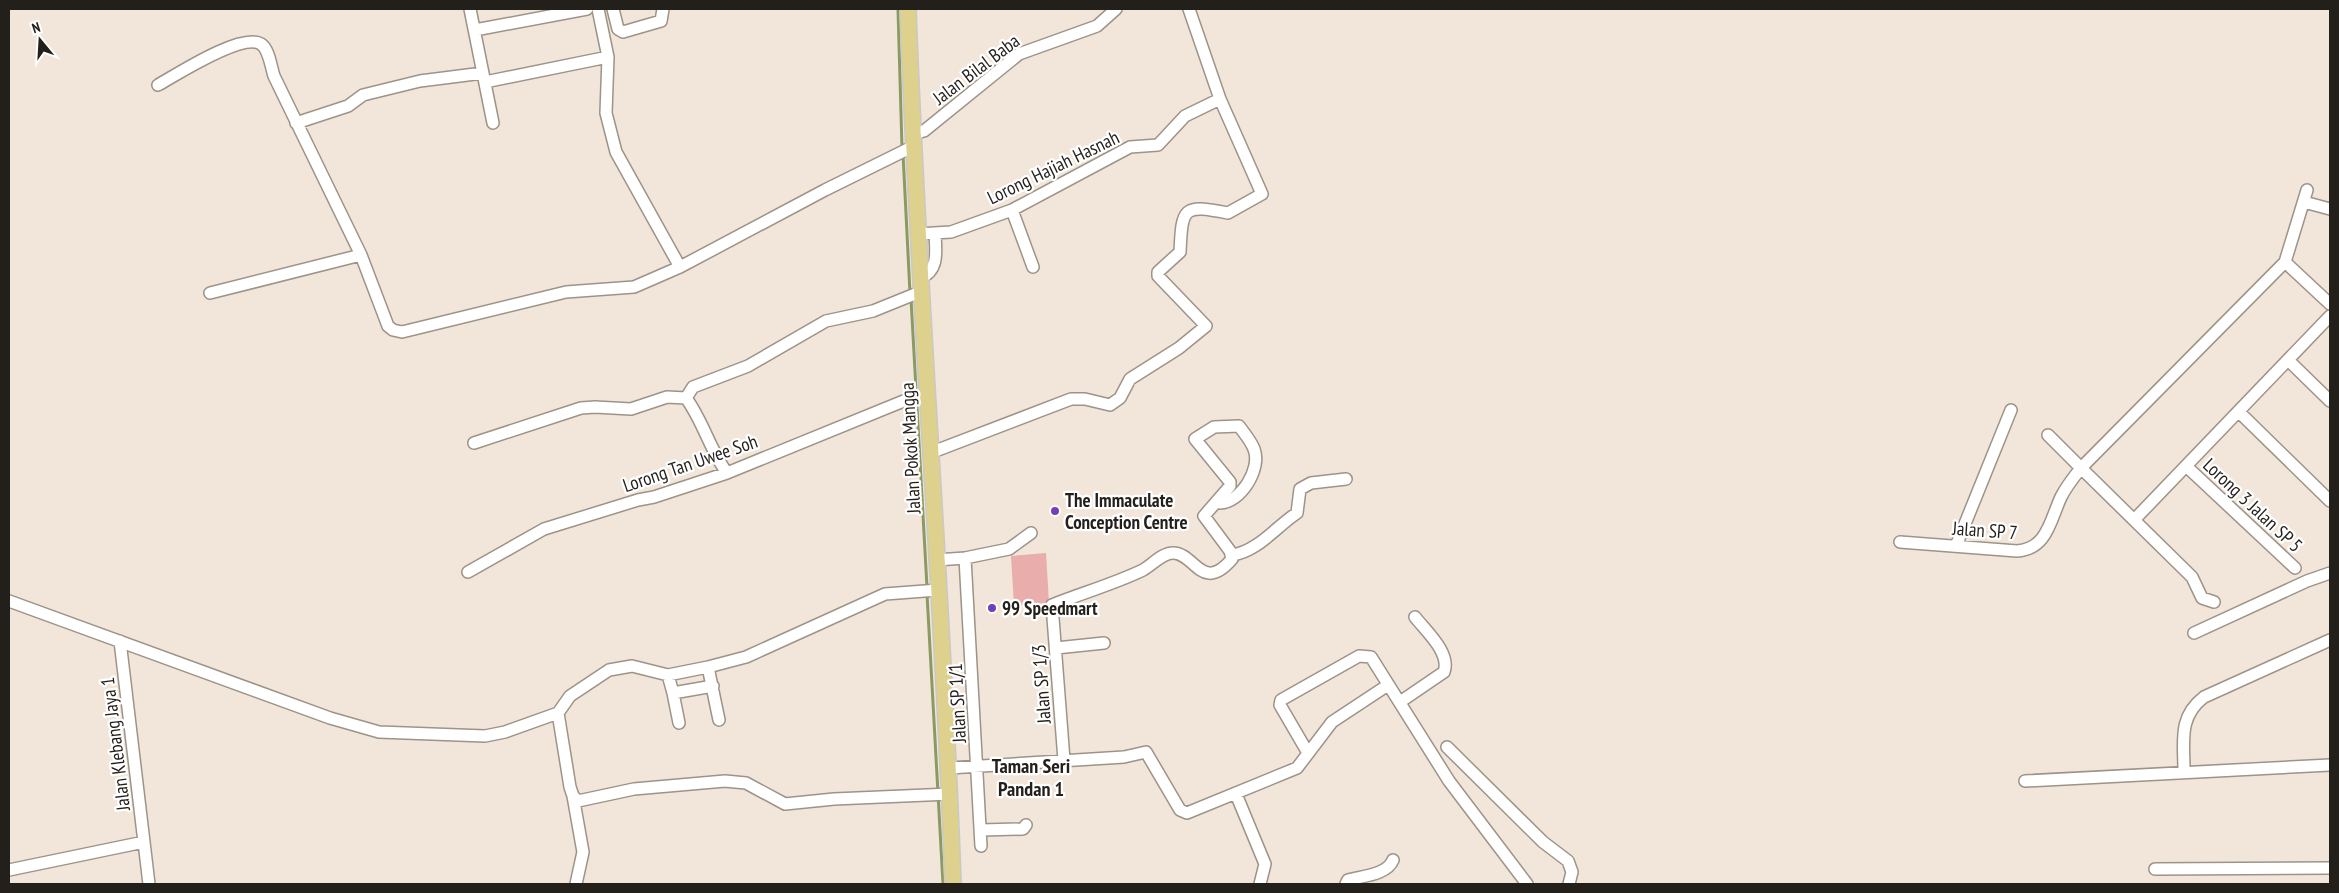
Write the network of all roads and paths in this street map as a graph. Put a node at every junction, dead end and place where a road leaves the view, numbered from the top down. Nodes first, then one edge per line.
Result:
1 (470, 9) edge
2 (587, 9) edge
3 (598, 9) edge
4 (613, 9) edge
5 (663, 9) edge
6 (908, 9) edge
7 (1116, 9) edge
8 (1190, 9) edge
9 (475, 30) junction
10 (608, 57) junction
11 (484, 78) junction
12 (158, 85) dead end
13 (1220, 99) junction
14 (296, 123) junction
15 (493, 123) dead end
16 (910, 144) junction
17 (2330, 209) edge
18 (1012, 210) junction
19 (917, 234) junction
20 (935, 234) junction
21 (361, 256) junction
22 (2285, 262) junction
23 (680, 267) junction
24 (1034, 267) dead end
25 (916, 289) junction
26 (210, 293) dead end
27 (2330, 304) edge
28 (2330, 316) edge
29 (2288, 360) junction
30 (920, 397) junction
31 (686, 398) junction
32 (2330, 401) edge
33 (2011, 410) dead end
34 (2239, 412) junction
35 (2048, 435) dead end
36 (474, 443) dead end
37 (930, 453) junction
38 (2186, 466) junction
39 (2081, 468) junction
40 (727, 473) junction
41 (1346, 479) dead end
42 (1217, 501) junction
43 (2330, 501) edge
44 (2134, 520) junction
45 (1030, 533) dead end
46 (1900, 542) dead end
47 (1956, 546) junction
48 (1232, 555) junction
49 (965, 558) junction
50 (936, 560) junction
51 (2295, 568) dead end
52 (468, 572) dead end
53 (2330, 573) edge
54 (930, 591) junction
55 (9, 601) edge
56 (2214, 602) dead end
57 (1414, 617) dead end
58 (2194, 633) dead end
59 (2330, 640) edge
60 (120, 641) junction
61 (1104, 643) dead end
62 (1056, 648) junction
63 (708, 667) junction
64 (668, 675) junction
65 (1388, 685) junction
66 (713, 686) junction
67 (674, 694) junction
68 (1400, 702) junction
69 (558, 713) junction
70 (719, 720) dead end
71 (679, 723) dead end
72 (1447, 747) dead end
73 (1308, 753) junction
74 (1064, 760) junction
75 (2330, 765) edge
76 (978, 766) junction
77 (949, 768) junction
78 (2184, 771) junction
79 (2025, 781) dead end
80 (1236, 794) junction
81 (943, 795) junction
82 (573, 796) junction
83 (1026, 825) dead end
84 (981, 830) junction
85 (144, 842) junction
86 (981, 846) dead end
87 (1393, 860) dead end
88 (2330, 868) edge
89 (2155, 869) dead end
90 (9, 870) edge
91 (149, 884) edge
92 (576, 884) edge
93 (953, 884) edge
94 (1260, 884) edge
95 (1346, 884) edge
96 (1528, 884) edge
97 (1569, 884) edge

1 - 9 street
2 - 9 street
3 - 10 street
4 - 5 street
6 - 16 main road, Jalan Pokok Mangga
7 - 16 street, Jalan Bilal Baba
8 - 13 street
9 - 11 street
10 - 11 street
10 - 23 street
11 - 14 street
11 - 15 street
12 - 14 street, Jalan Bilal Baba
13 - 18 street, Lorong Hajiah Hasnah
13 - 37 street
14 - 21 street, Jalan Bilal Baba
16 - 19 main road, Jalan Pokok Mangga
16 - 23 street, Jalan Bilal Baba
17 - 22 street
18 - 20 street, Lorong Hajiah Hasnah
18 - 24 street
19 - 20 street, Lorong Hajiah Hasnah
19 - 25 main road, Jalan Pokok Mangga
20 - 25 street
21 - 23 street, Jalan Bilal Baba
21 - 26 street
22 - 27 street
22 - 39 street
25 - 30 main road, Jalan Pokok Mangga
25 - 31 street
28 - 29 street
29 - 32 street
29 - 34 street
30 - 37 main road, Jalan Pokok Mangga
30 - 40 street, Lorong Tan Uwee Soh
31 - 36 street
31 - 40 street
33 - 47 street
34 - 38 street
34 - 43 street
35 - 39 street
37 - 50 main road, Jalan Pokok Mangga
38 - 44 street
38 - 51 street, Lorong 3 Jalan SP 5
39 - 44 street
39 - 47 street, Jalan SP 7
40 - 52 street, Lorong Tan Uwee Soh
41 - 48 street
42 - 42 street
42 - 48 street
44 - 56 street
45 - 49 street
46 - 47 street, Jalan SP 7
48 - 62 street, Jalan SP 1/3
49 - 50 street
49 - 76 street, Jalan SP 1/1
50 - 54 main road, Jalan Pokok Mangga
53 - 58 street
54 - 63 street
54 - 77 main road, Jalan Pokok Mangga
55 - 60 street
57 - 68 street
59 - 78 street
60 - 69 street
60 - 85 street, Jalan Klebang Jaya 1
61 - 62 street
62 - 74 street, Jalan SP 1/3
63 - 64 street
63 - 66 street
64 - 67 street
64 - 69 street
65 - 68 street
65 - 73 street
65 - 73 street
66 - 67 street
66 - 70 street
67 - 71 street
68 - 96 street
69 - 82 street
72 - 97 street
73 - 80 street
74 - 76 street
74 - 80 street
75 - 78 street
76 - 77 street
76 - 84 street, Jalan SP 1/1
77 - 81 main road, Jalan Pokok Mangga
78 - 79 street
80 - 94 street
81 - 82 street
81 - 93 main road, Jalan Pokok Mangga
82 - 92 street
83 - 84 street
84 - 86 street, Jalan SP 1/1
85 - 90 street
85 - 91 street, Jalan Klebang Jaya 1
87 - 95 street
88 - 89 street

